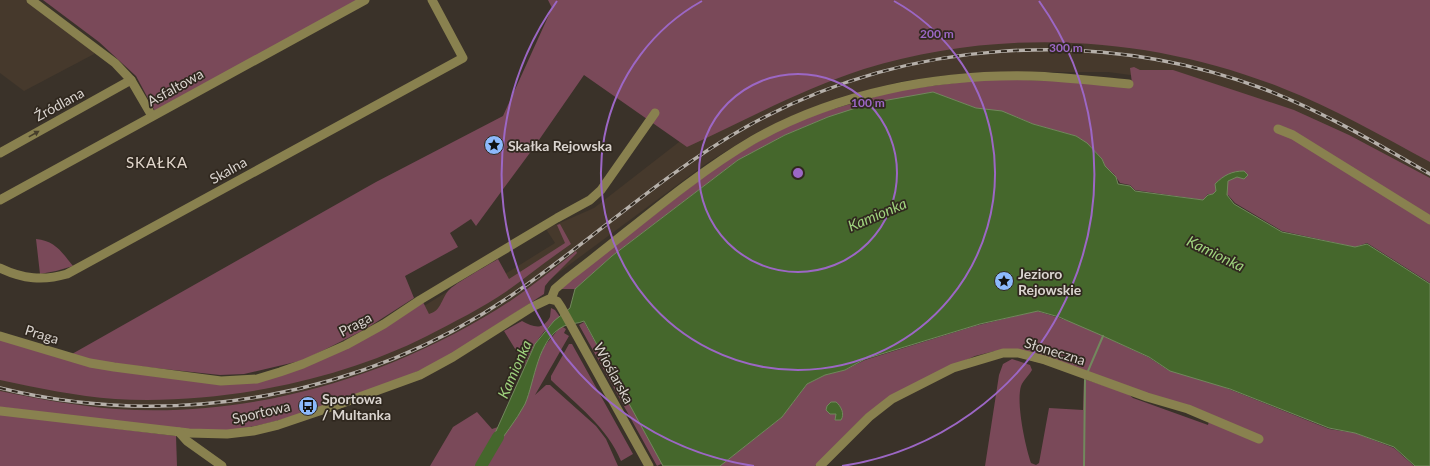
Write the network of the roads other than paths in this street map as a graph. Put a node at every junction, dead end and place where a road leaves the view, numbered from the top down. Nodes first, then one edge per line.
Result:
1 (31, 0) edge
2 (365, 0) edge
3 (432, 0) edge
4 (131, 80) junction
5 (1129, 84) dead end
6 (655, 113) dead end
7 (152, 116) junction
8 (1278, 129) dead end
9 (0, 153) edge
10 (0, 200) edge
11 (1430, 220) edge
12 (0, 268) edge
13 (550, 299) junction
14 (0, 336) edge
15 (0, 411) edge
16 (179, 432) junction
17 (1259, 439) dead end
18 (222, 466) edge
19 (649, 466) edge
20 (820, 466) edge

1 - 4 street
2 - 7 street, Asfaltowa
3 - 12 street, Skalna
4 - 7 street
9 -> 4 street, Źródlana
5 - 13 street
6 - 14 street, Praga
7 - 10 street, Asfaltowa
8 - 11 street
13 - 16 street, Sportowa
13 - 19 street, Wioślarska
15 - 16 street, Sportowa
16 - 18 street
17 - 20 street, Słoneczna

